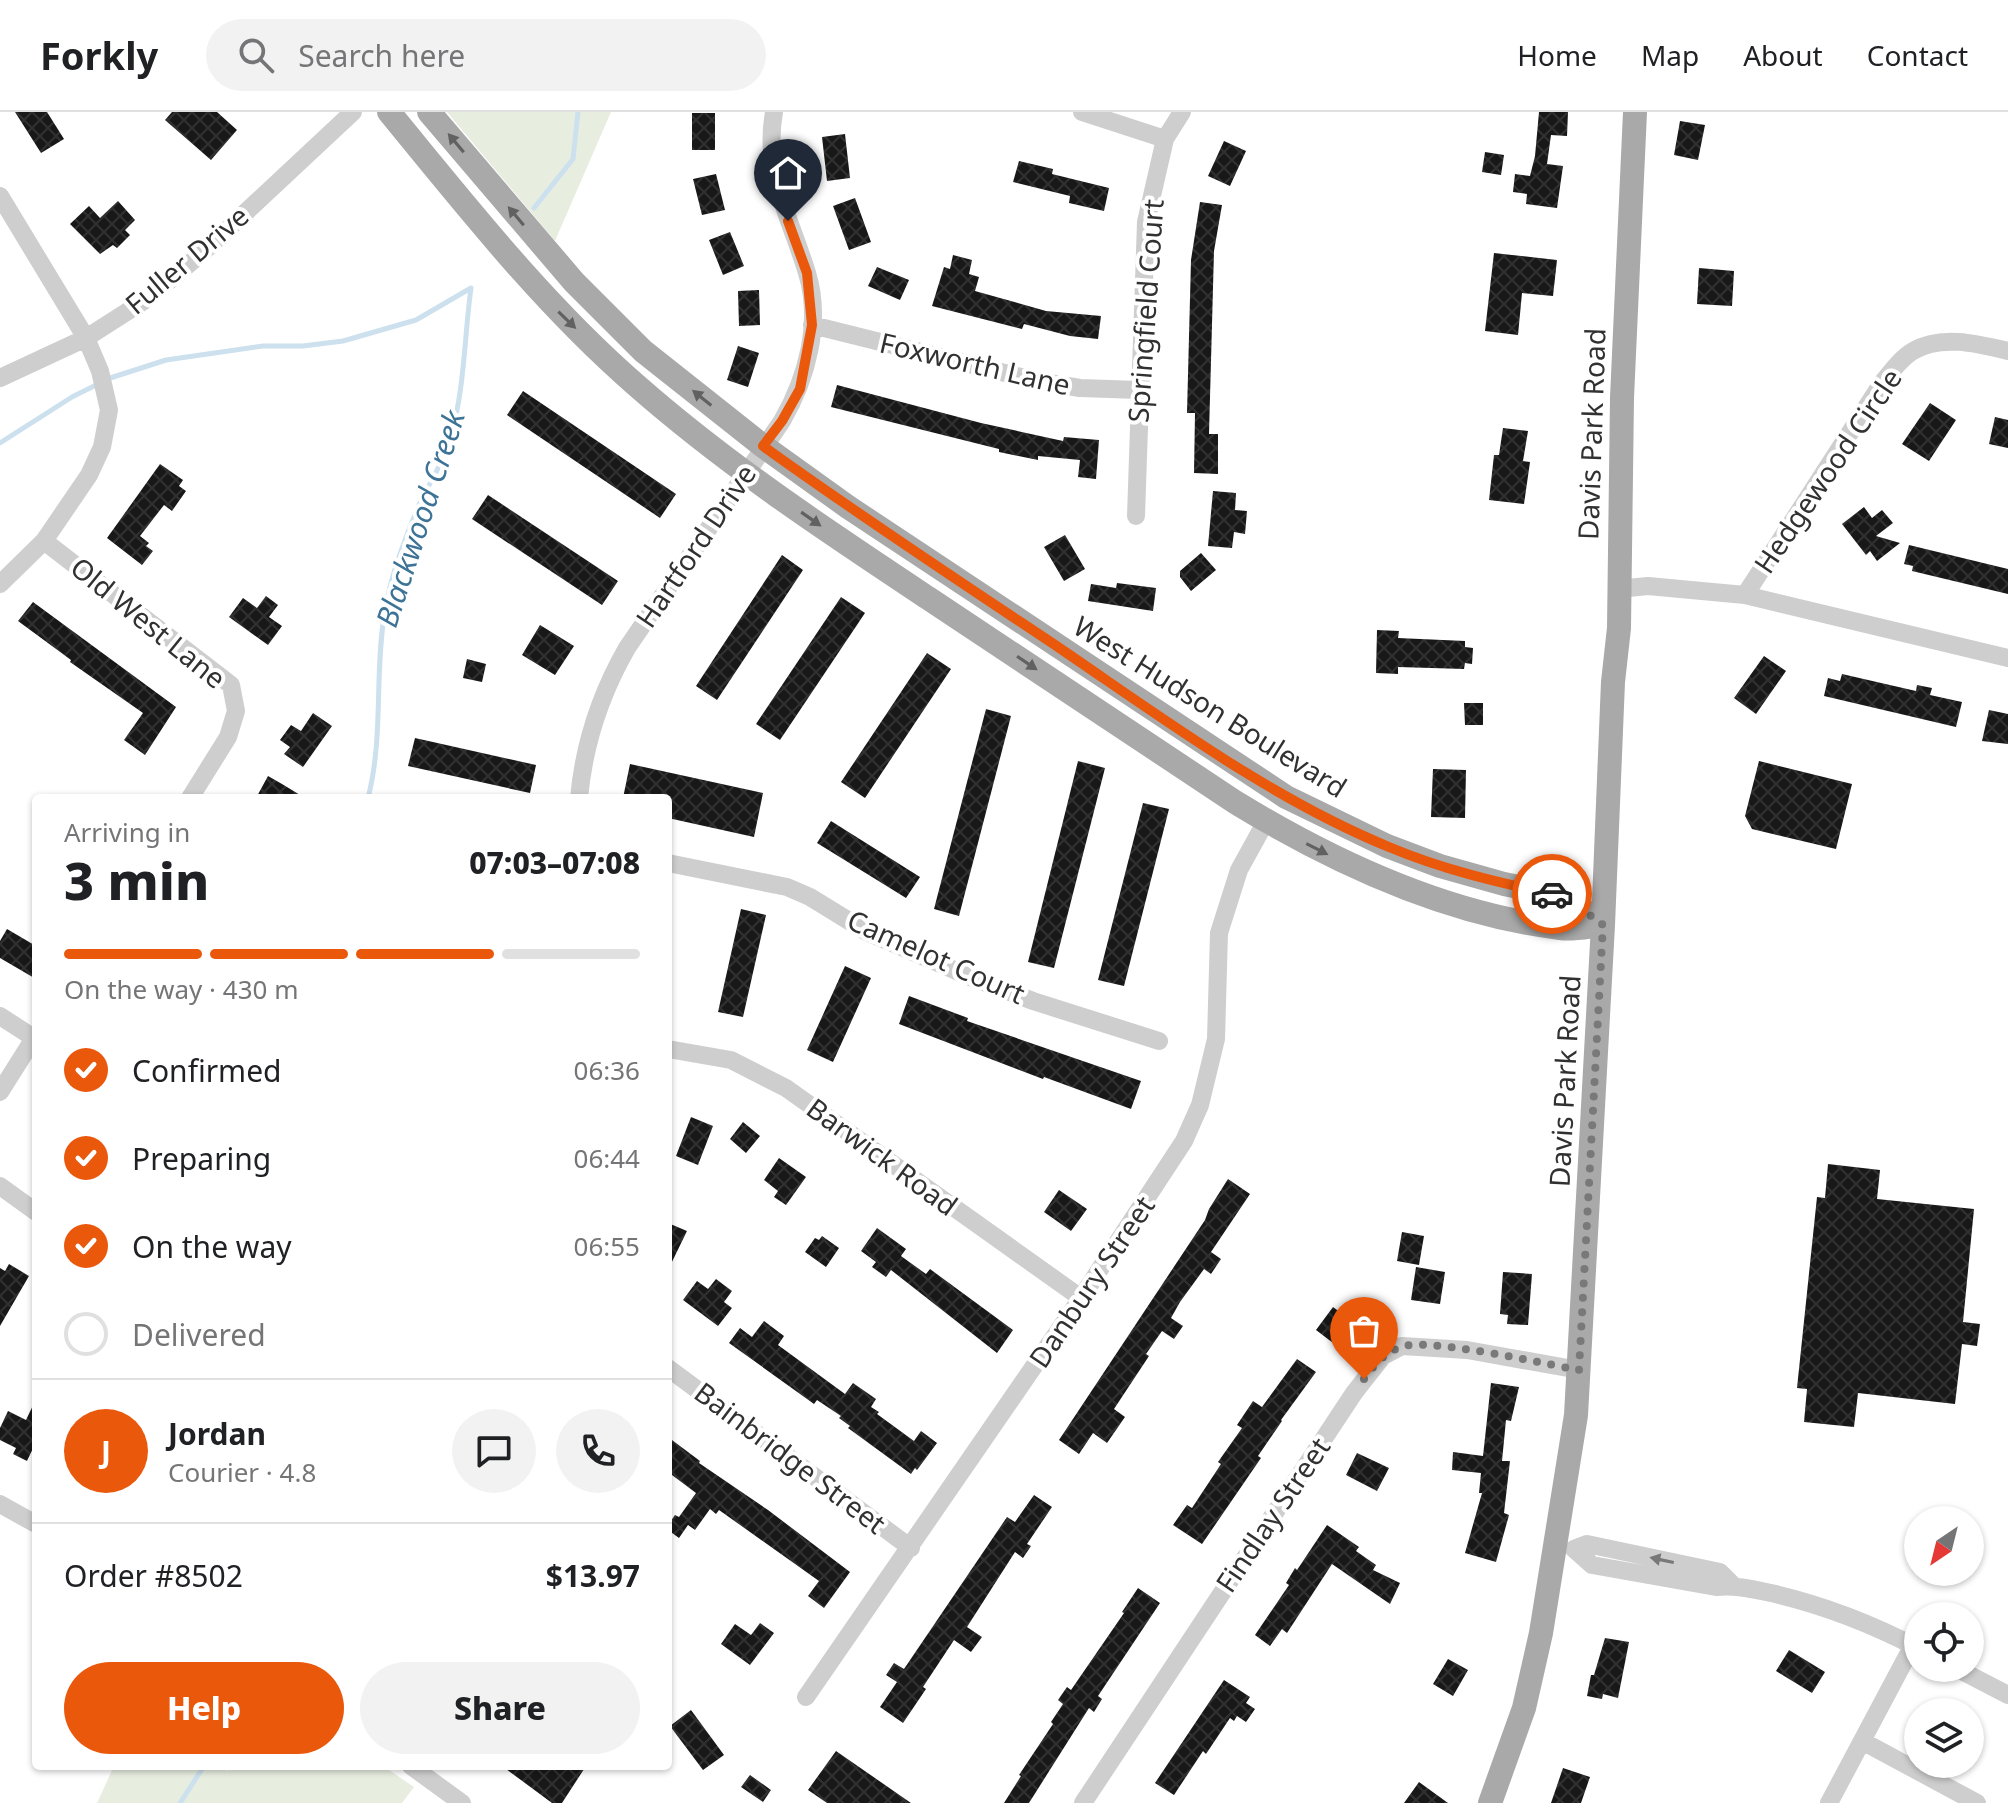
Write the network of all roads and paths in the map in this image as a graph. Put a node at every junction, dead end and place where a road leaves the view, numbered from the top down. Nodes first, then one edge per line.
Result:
1 (353, 112) edge
2 (389, 112) edge
3 (429, 112) edge
4 (774, 112) edge
5 (1082, 112) edge
6 (1182, 112) edge
7 (1635, 112) edge
8 (1165, 139) junction
9 (0, 196) edge
10 (812, 325) junction
11 (86, 338) junction
12 (2008, 351) edge
13 (0, 378) edge
14 (1139, 390) junction
15 (763, 446) junction
16 (747, 475) junction
17 (1136, 516) dead end
18 (44, 541) junction
19 (0, 584) edge
20 (1618, 589) junction
21 (1745, 595) junction
22 (2008, 658) edge
23 (192, 794) edge
24 (579, 794) edge
25 (1266, 821) junction
26 (672, 864) edge
27 (1603, 925) junction
28 (0, 1016) edge
29 (32, 1034) edge
30 (32, 1041) edge
31 (1159, 1041) dead end
32 (672, 1050) edge
33 (0, 1092) edge
34 (0, 1186) edge
35 (32, 1209) edge
36 (1081, 1298) junction
37 (1579, 1370) junction
38 (672, 1371) edge
39 (0, 1504) edge
40 (32, 1522) edge
41 (911, 1548) junction
42 (1565, 1549) junction
43 (1904, 1641) edge
44 (1904, 1667) edge
45 (1983, 1682) edge
46 (2008, 1695) edge
47 (806, 1697) dead end
48 (1862, 1741) junction
49 (417, 1770) edge
50 (462, 1803) edge
51 (1083, 1803) edge
52 (1490, 1803) edge
53 (1829, 1803) edge
54 (1977, 1803) edge

1 - 11 street, Fuller Drive
2 -> 16 main road
15 -> 3 main road, West Hudson Boulevard
4 - 10 street, Hartford Drive
5 - 8 street
6 - 8 street, Springfield Court
7 - 20 main road, Davis Park Road
8 - 14 street, Springfield Court
9 - 11 street
10 - 14 street, Foxworth Lane
10 - 15 street, Hartford Drive
11 - 13 street, Fuller Drive
11 - 18 street
12 - 21 street, Hedgewood Circle
14 - 17 street, Springfield Court
15 - 16 street, Hartford Drive
15 - 27 main road, West Hudson Boulevard
16 - 24 street, Hartford Drive
16 -> 25 main road
18 - 19 street
18 - 23 street, Old West Lane
20 - 21 street, Hedgewood Circle
20 - 27 main road, Davis Park Road
21 - 22 street, Hedgewood Circle
25 -> 27 main road
25 - 36 street, Danbury Street
26 - 31 street, Camelot Court
27 - 37 main road, Davis Park Road
28 - 29 street
30 - 33 street
32 - 36 street, Barwick Road
34 - 35 street
36 - 41 street, Danbury Street
37 - 42 main road, Davis Park Road
37 - 51 street, Findlay Street
38 - 41 street, Bainbridge Street
39 - 40 street
41 - 47 street, Danbury Street
42 - 43 street
42 - 52 main road, Davis Park Road
44 - 48 street
45 - 46 street
48 - 53 street
48 - 54 street
49 - 50 street

